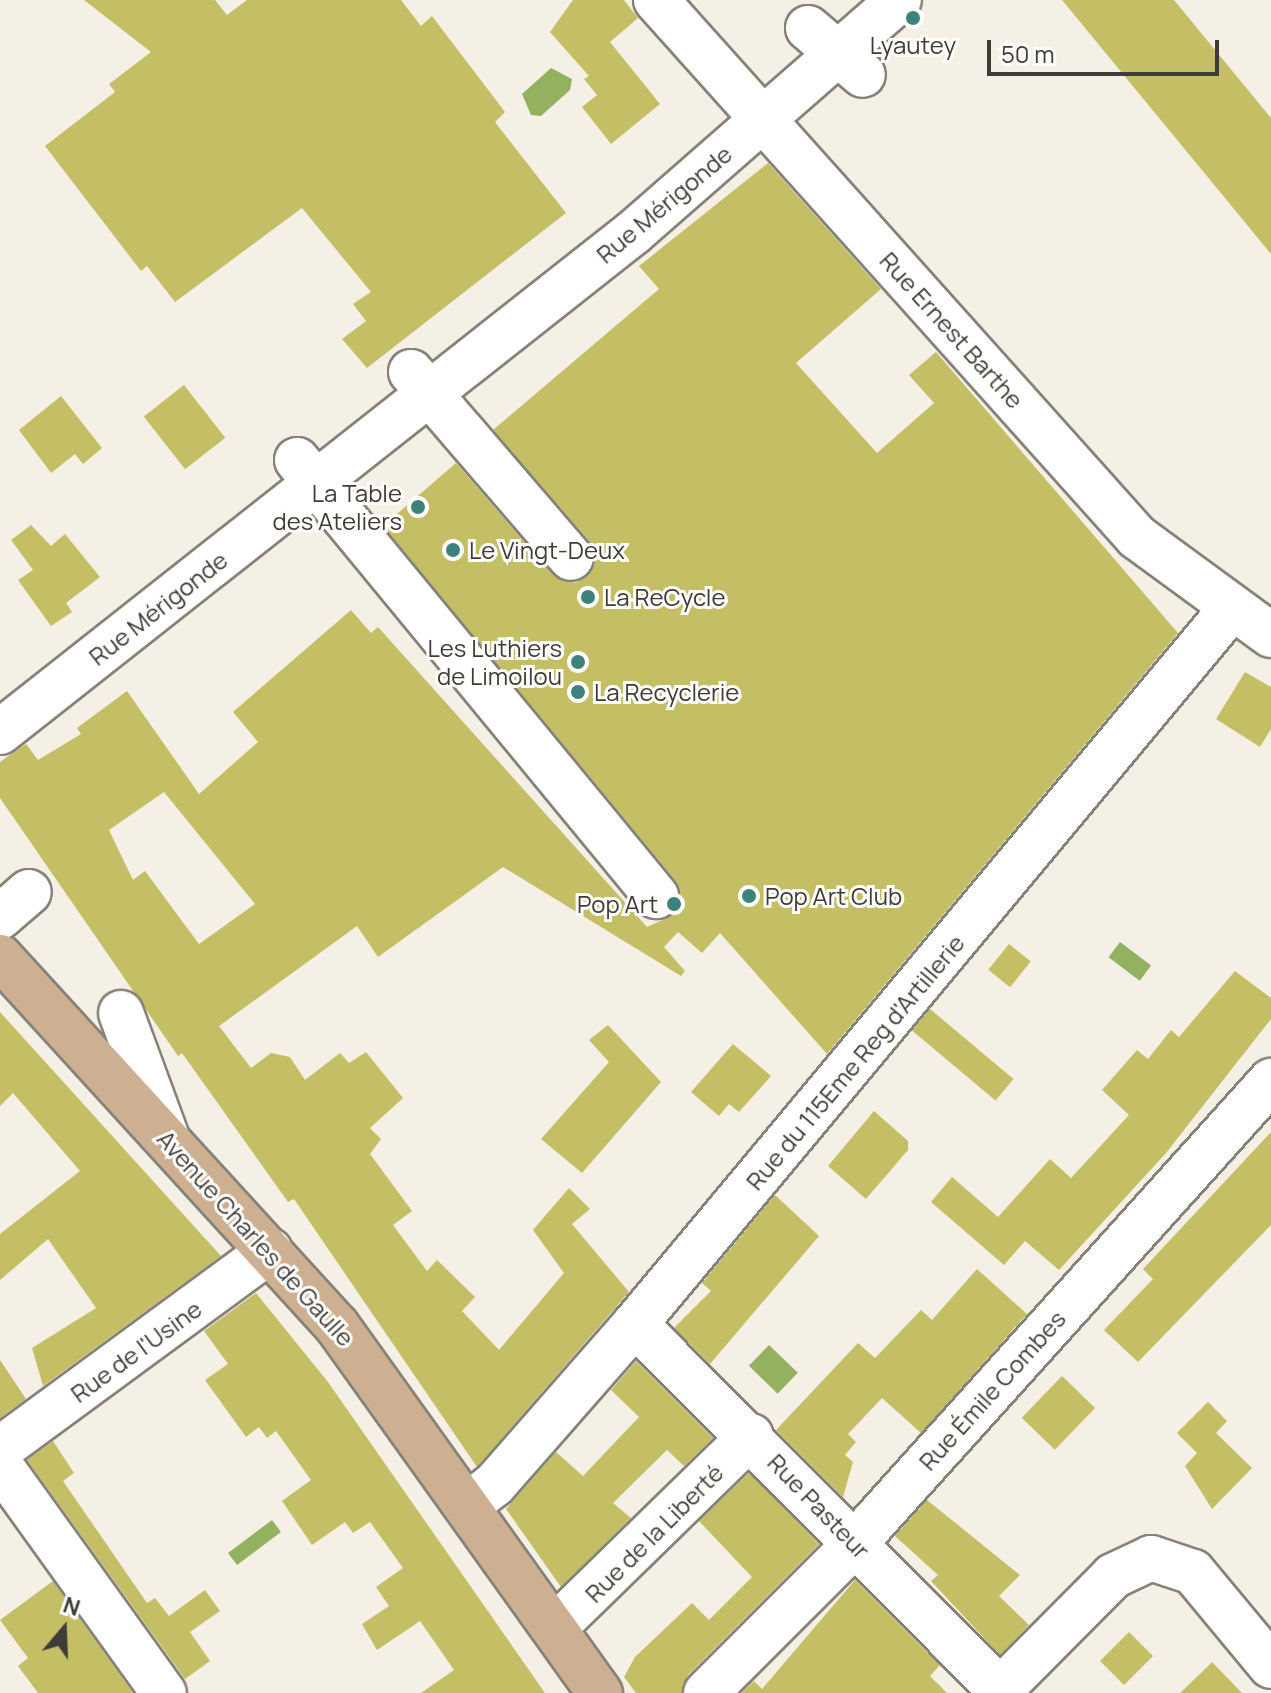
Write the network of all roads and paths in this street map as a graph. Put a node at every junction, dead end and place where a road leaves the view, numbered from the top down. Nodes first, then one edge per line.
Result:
1 (656, 0) edge
2 (899, 0) edge
3 (760, 115) junction
4 (420, 383) junction
5 (306, 472) junction
6 (571, 558) dead end
7 (1231, 609) junction
8 (1271, 635) edge
9 (0, 694) edge
10 (0, 732) edge
11 (656, 896) dead end
12 (0, 957) edge
13 (121, 1013) dead end
14 (1271, 1081) edge
15 (167, 1138) junction
16 (270, 1251) junction
17 (635, 1324) junction
18 (751, 1436) junction
19 (0, 1449) edge
20 (0, 1465) edge
21 (468, 1505) junction
22 (855, 1542) junction
23 (554, 1628) junction
24 (1271, 1666) edge
25 (998, 1692) edge
26 (164, 1693) edge
27 (600, 1693) edge
28 (706, 1693) edge

1 - 3 street, Rue Ernest Barthe
2 - 3 street, Rue Mérigonde
3 - 4 street, Rue Mérigonde
3 - 7 street, Rue Ernest Barthe
4 - 5 street, Rue Mérigonde
4 - 6 street
5 - 9 street, Rue Mérigonde
5 - 10 street, Rue Mérigonde
5 - 11 street
7 - 8 street, Rue Ernest Barthe
7 - 17 street, Rue du 115Eme Reg d'Artillerie
12 - 15 main road, Avenue Charles de Gaulle
13 - 15 street
14 - 22 street, Rue Émile Combes
15 - 16 main road, Avenue Charles de Gaulle
16 - 19 street, Rue de l'Usine
16 - 21 main road, Avenue Charles de Gaulle
17 - 18 street, Rue Pasteur
17 - 21 street, Rue du 115Eme Reg d'Artillerie
18 - 22 street, Rue Pasteur
18 - 23 street, Rue de la Liberté
20 - 26 street
21 - 23 main road, Avenue Charles de Gaulle
22 - 25 street, Rue Pasteur
22 - 28 street, Rue Émile Combes
23 - 27 main road, Avenue Charles de Gaulle
24 - 25 street

